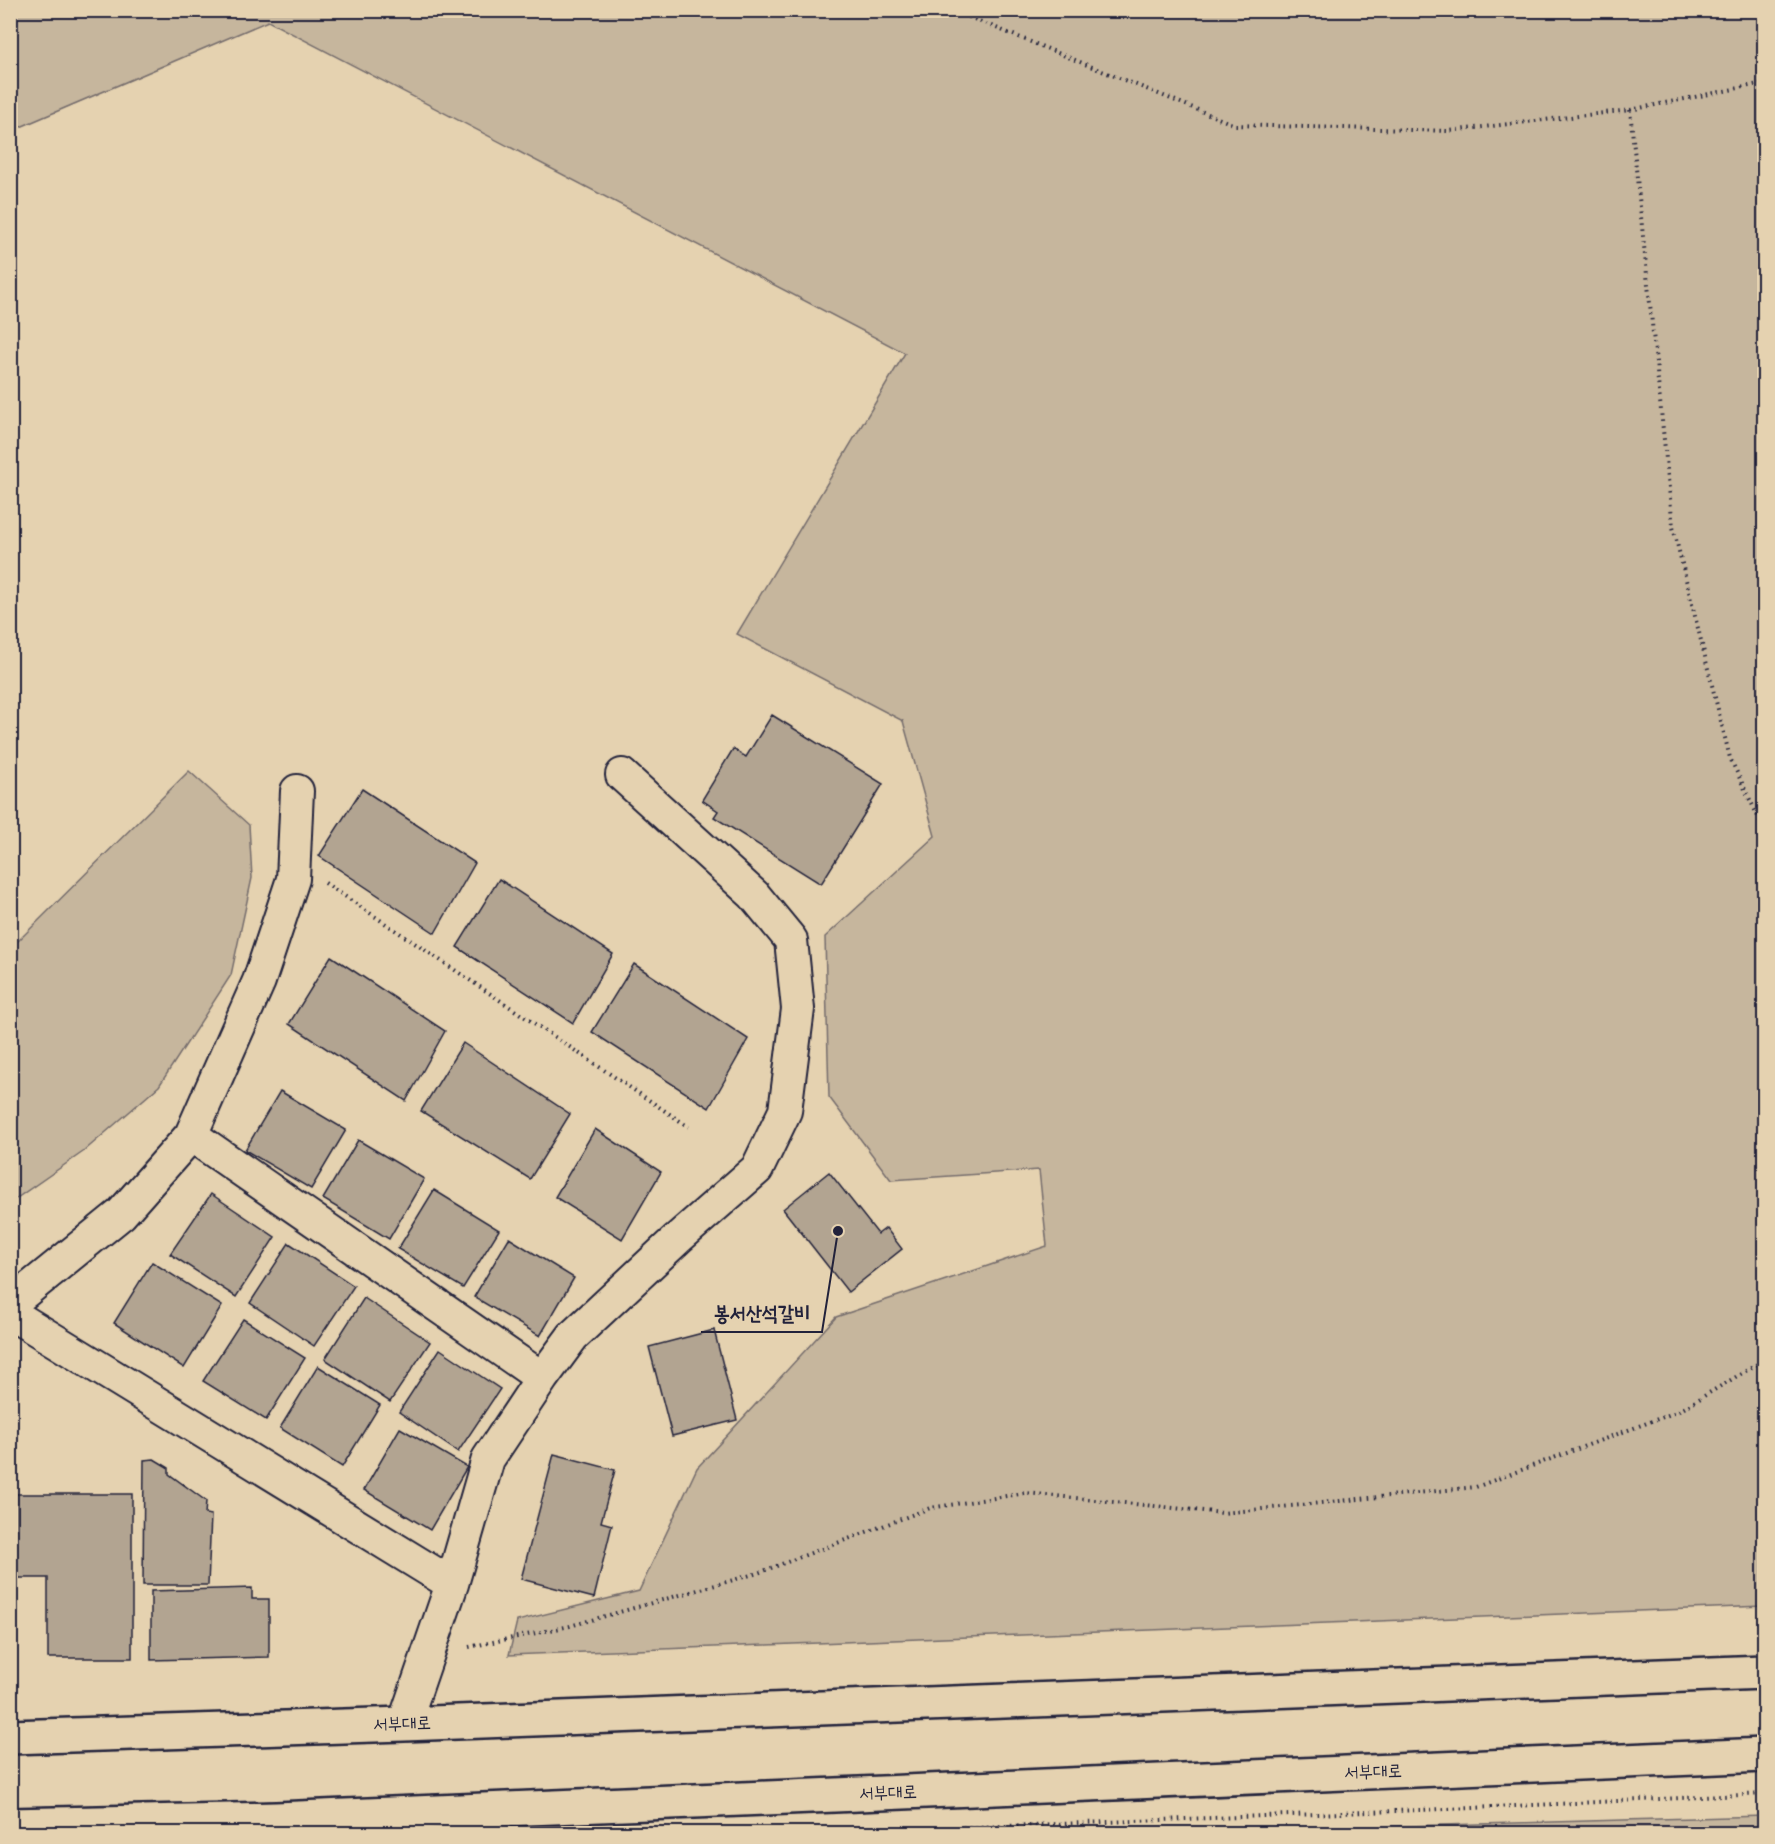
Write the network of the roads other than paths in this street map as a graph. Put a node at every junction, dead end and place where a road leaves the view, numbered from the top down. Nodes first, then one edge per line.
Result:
1 (622, 775) dead end
2 (297, 791) dead end
3 (191, 1135) junction
4 (10, 1304) edge
5 (10, 1313) edge
6 (542, 1378) junction
7 (452, 1584) junction
8 (1764, 1672) edge
9 (404, 1724) junction
10 (10, 1737) edge
11 (1764, 1755) edge
12 (10, 1825) edge
13 (278, 1826) edge

1 - 6 street
2 - 3 street
3 - 4 street
3 - 6 street
5 - 7 street
6 - 7 street
7 - 9 street
8 - 9 main road, 서부대로
9 - 10 main road, 서부대로
11 - 13 main road, 서부대로
12 - 13 main road, 서부대로

